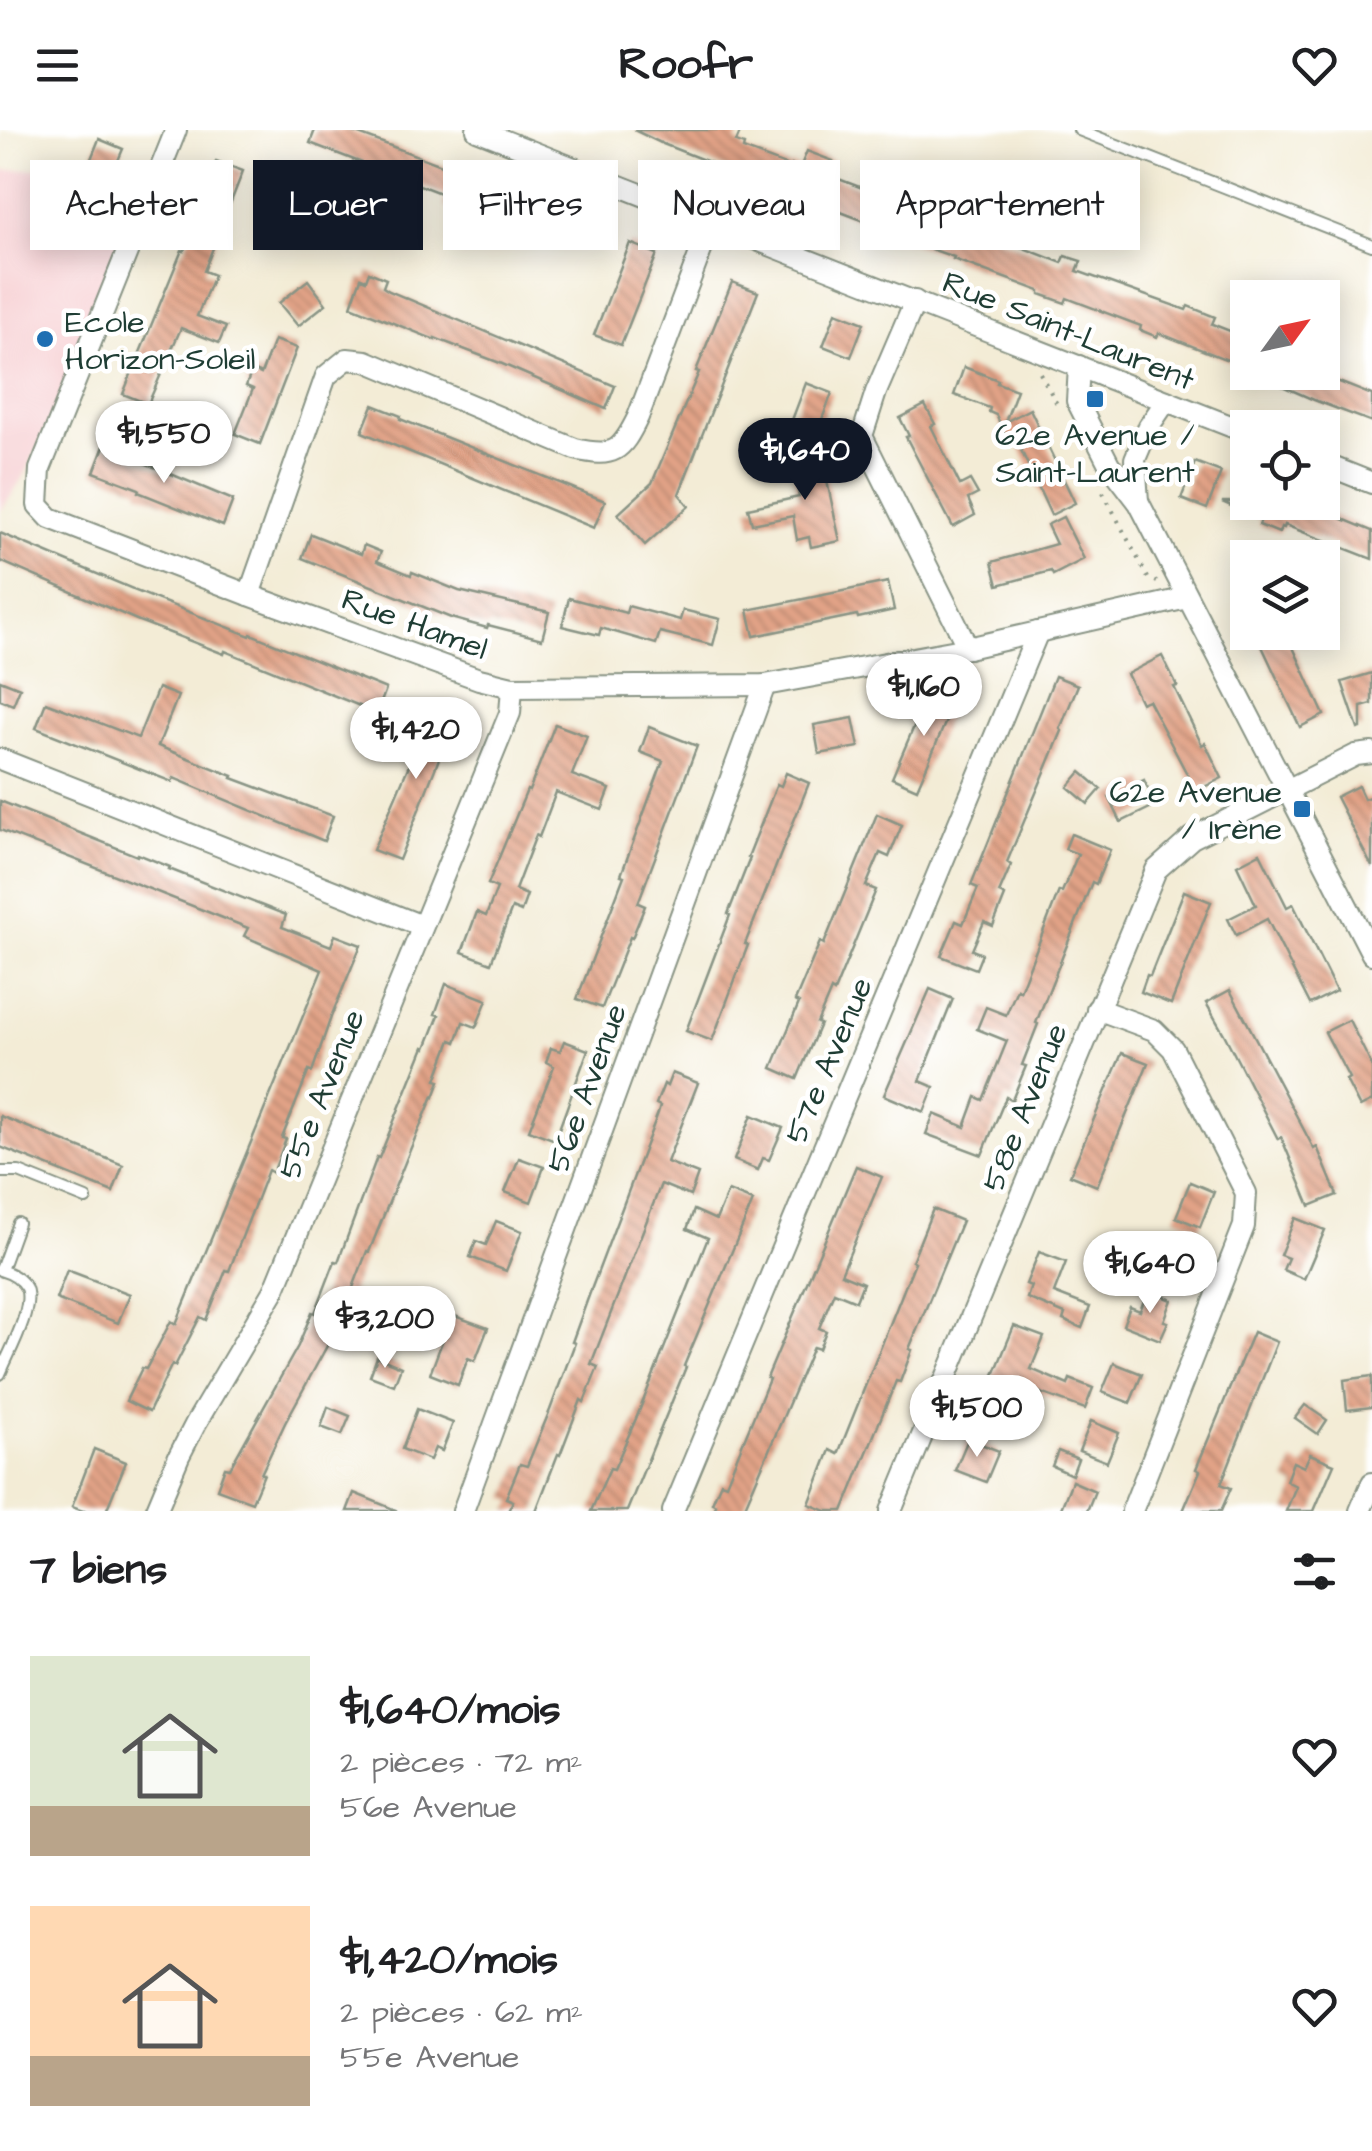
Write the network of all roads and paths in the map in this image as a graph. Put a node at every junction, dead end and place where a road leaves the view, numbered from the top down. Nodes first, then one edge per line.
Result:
1 (176, 130) edge
2 (477, 130) edge
3 (1079, 130) edge
4 (638, 195) edge
5 (1372, 245) edge
6 (700, 250) edge
7 (780, 250) edge
8 (916, 301) junction
9 (1079, 366) junction
10 (1166, 401) junction
11 (1230, 426) edge
12 (1340, 470) edge
13 (1372, 483) edge
14 (1138, 504) junction
15 (249, 596) junction
16 (1187, 598) junction
17 (1038, 632) junction
18 (968, 648) junction
19 (765, 685) junction
20 (512, 687) junction
21 (1372, 752) edge
22 (0, 759) edge
23 (1287, 790) junction
24 (422, 926) junction
25 (1372, 954) edge
26 (1097, 1008) junction
27 (0, 1172) edge
28 (86, 1198) dead end
29 (18, 1223) dead end
30 (0, 1270) edge
31 (0, 1374) edge
32 (156, 1511) edge
33 (463, 1511) edge
34 (673, 1511) edge
35 (891, 1511) edge
36 (1132, 1511) edge

1 - 15 street, Rue Hamel
2 - 4 street, Rue Saint-Laurent
3 - 5 lane
6 - 15 street
7 - 8 street, Rue Saint-Laurent
8 - 9 street, Rue Saint-Laurent
8 - 18 street
9 - 10 street, Rue Saint-Laurent
9 - 14 street
10 - 11 street, Rue Saint-Laurent
10 - 14 street
12 - 13 street
14 - 16 street
15 - 20 street, Rue Hamel
16 - 17 street, Rue Hamel
16 - 23 street
17 - 18 street, Rue Hamel
17 - 34 street, 57e Avenue
18 - 19 street, Rue Hamel
19 - 20 street, Rue Hamel
19 - 33 street, 56e Avenue
20 - 24 street, 55e Avenue
21 - 23 street, 58e Avenue
22 - 24 street
23 - 25 street
23 - 26 street, 58e Avenue
24 - 32 street, 55e Avenue
26 - 35 street, 58e Avenue
26 - 36 street
27 - 28 lane
29 - 30 lane
30 - 31 lane

